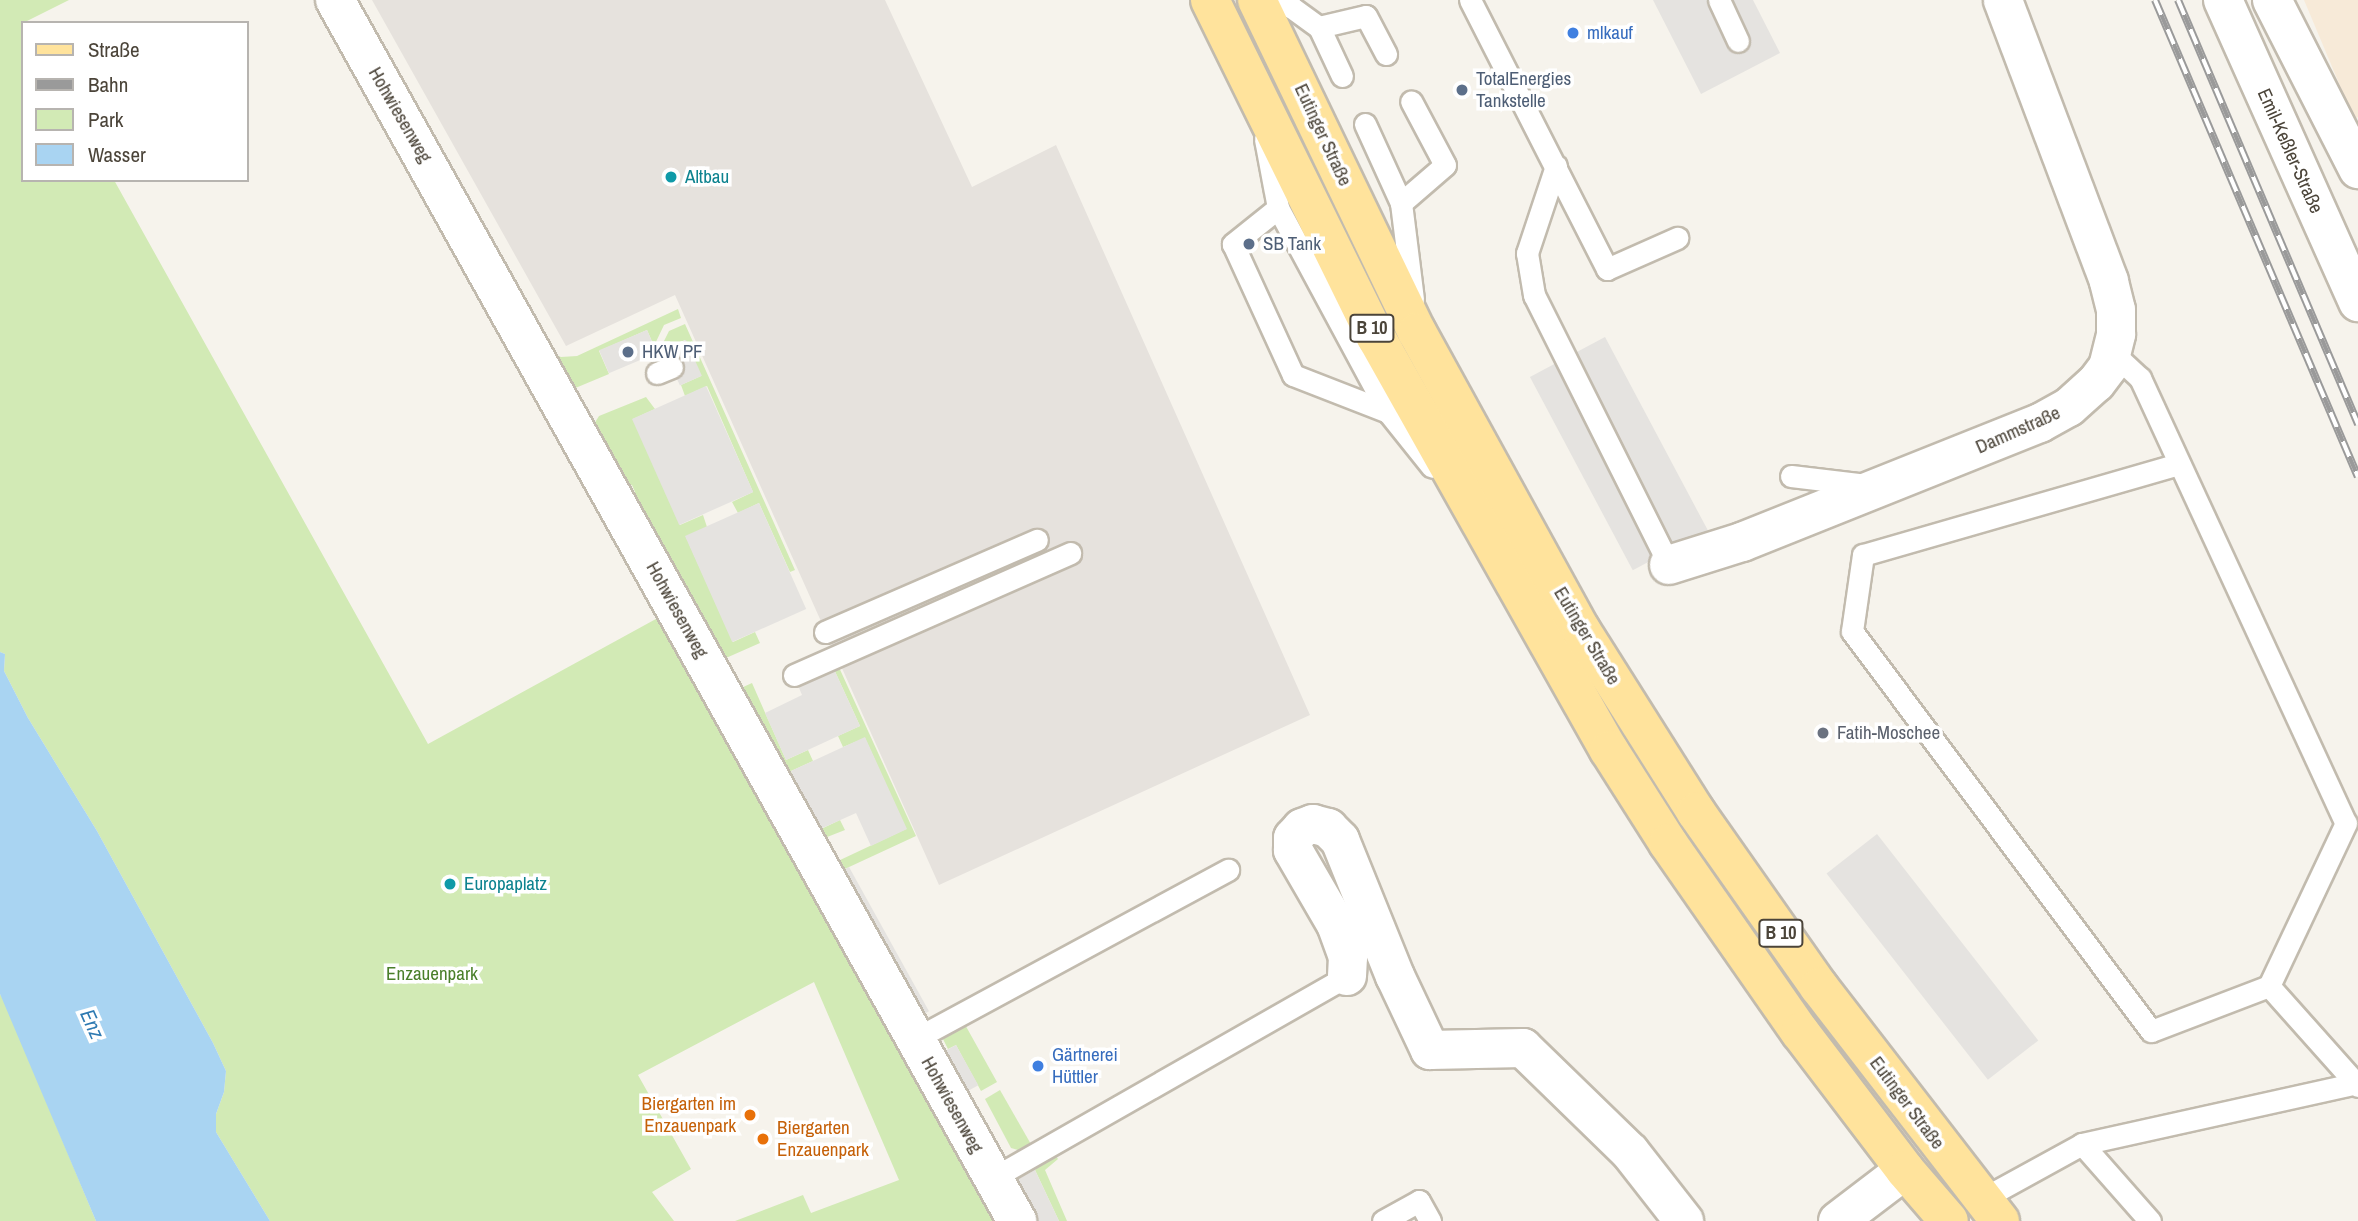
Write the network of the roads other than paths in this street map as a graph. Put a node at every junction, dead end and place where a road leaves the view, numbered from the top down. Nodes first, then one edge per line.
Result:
1 (335, 0) edge
2 (1210, 0) edge
3 (1257, 0) edge
4 (1286, 0) edge
5 (1470, 0) edge
6 (1719, 0) edge
7 (2003, 0) edge
8 (2223, 0) edge
9 (2272, 0) edge
10 (1319, 27) junction
11 (1738, 41) dead end
12 (1386, 54) dead end
13 (1342, 76) dead end
14 (1256, 92) junction
15 (1411, 101) dead end
16 (1365, 124) dead end
17 (1556, 166) junction
18 (2358, 169) edge
19 (1401, 203) junction
20 (1278, 208) junction
21 (1677, 238) dead end
22 (2358, 302) edge
23 (1417, 332) junction
24 (2113, 353) junction
25 (1388, 412) junction
26 (2178, 464) junction
27 (1791, 476) dead end
28 (1882, 487) junction
29 (1479, 523) junction
30 (1037, 540) dead end
31 (1070, 553) dead end
32 (1669, 565) joint
33 (825, 632) dead end
34 (794, 675) dead end
35 (1228, 870) dead end
36 (1347, 976) joint
37 (2269, 986) junction
38 (915, 1039) junction
39 (2358, 1084) edge
40 (2082, 1144) junction
41 (1905, 1170) junction
42 (993, 1178) junction
43 (1991, 1210) edge
44 (1017, 1221) edge
45 (1383, 1221) edge
46 (1430, 1221) edge
47 (1684, 1221) edge
48 (1838, 1221) edge
49 (1949, 1221) edge
50 (2150, 1221) edge

1 - 38 street, Hohwiesenweg
2 - 14 main road, Eutinger Straße / B 10
3 - 23 main road, Eutinger Straße / B 10
4 - 10 lane
5 - 17 lane
6 - 11 lane
7 - 24 street, Dammstraße
8 - 22 street, Emil-Keßler-Straße
9 - 18 street
10 - 12 lane
10 - 13 lane
14 - 20 lane
14 - 29 main road, Eutinger Straße / B 10
15 - 19 lane
16 - 19 lane
17 - 21 lane
17 - 32 lane
19 - 23 lane
20 - 25 lane
20 - 25 lane
23 - 43 main road, Eutinger Straße / B 10
24 - 26 lane
24 - 28 street, Dammstraße
25 - 29 lane
26 - 37 lane
26 - 37 lane
27 - 28 lane
28 - 32 street, Dammstraße
29 - 41 main road, Eutinger Straße / B 10
30 - 33 lane
31 - 34 lane
35 - 38 lane
36 - 42 lane
36 - 47 street
37 - 39 lane
38 - 42 street, Hohwiesenweg
39 - 40 lane
40 - 43 lane
40 - 50 lane
41 - 48 street
41 - 49 main road, Eutinger Straße / B 10
42 - 44 street, Hohwiesenweg
45 - 46 lane

